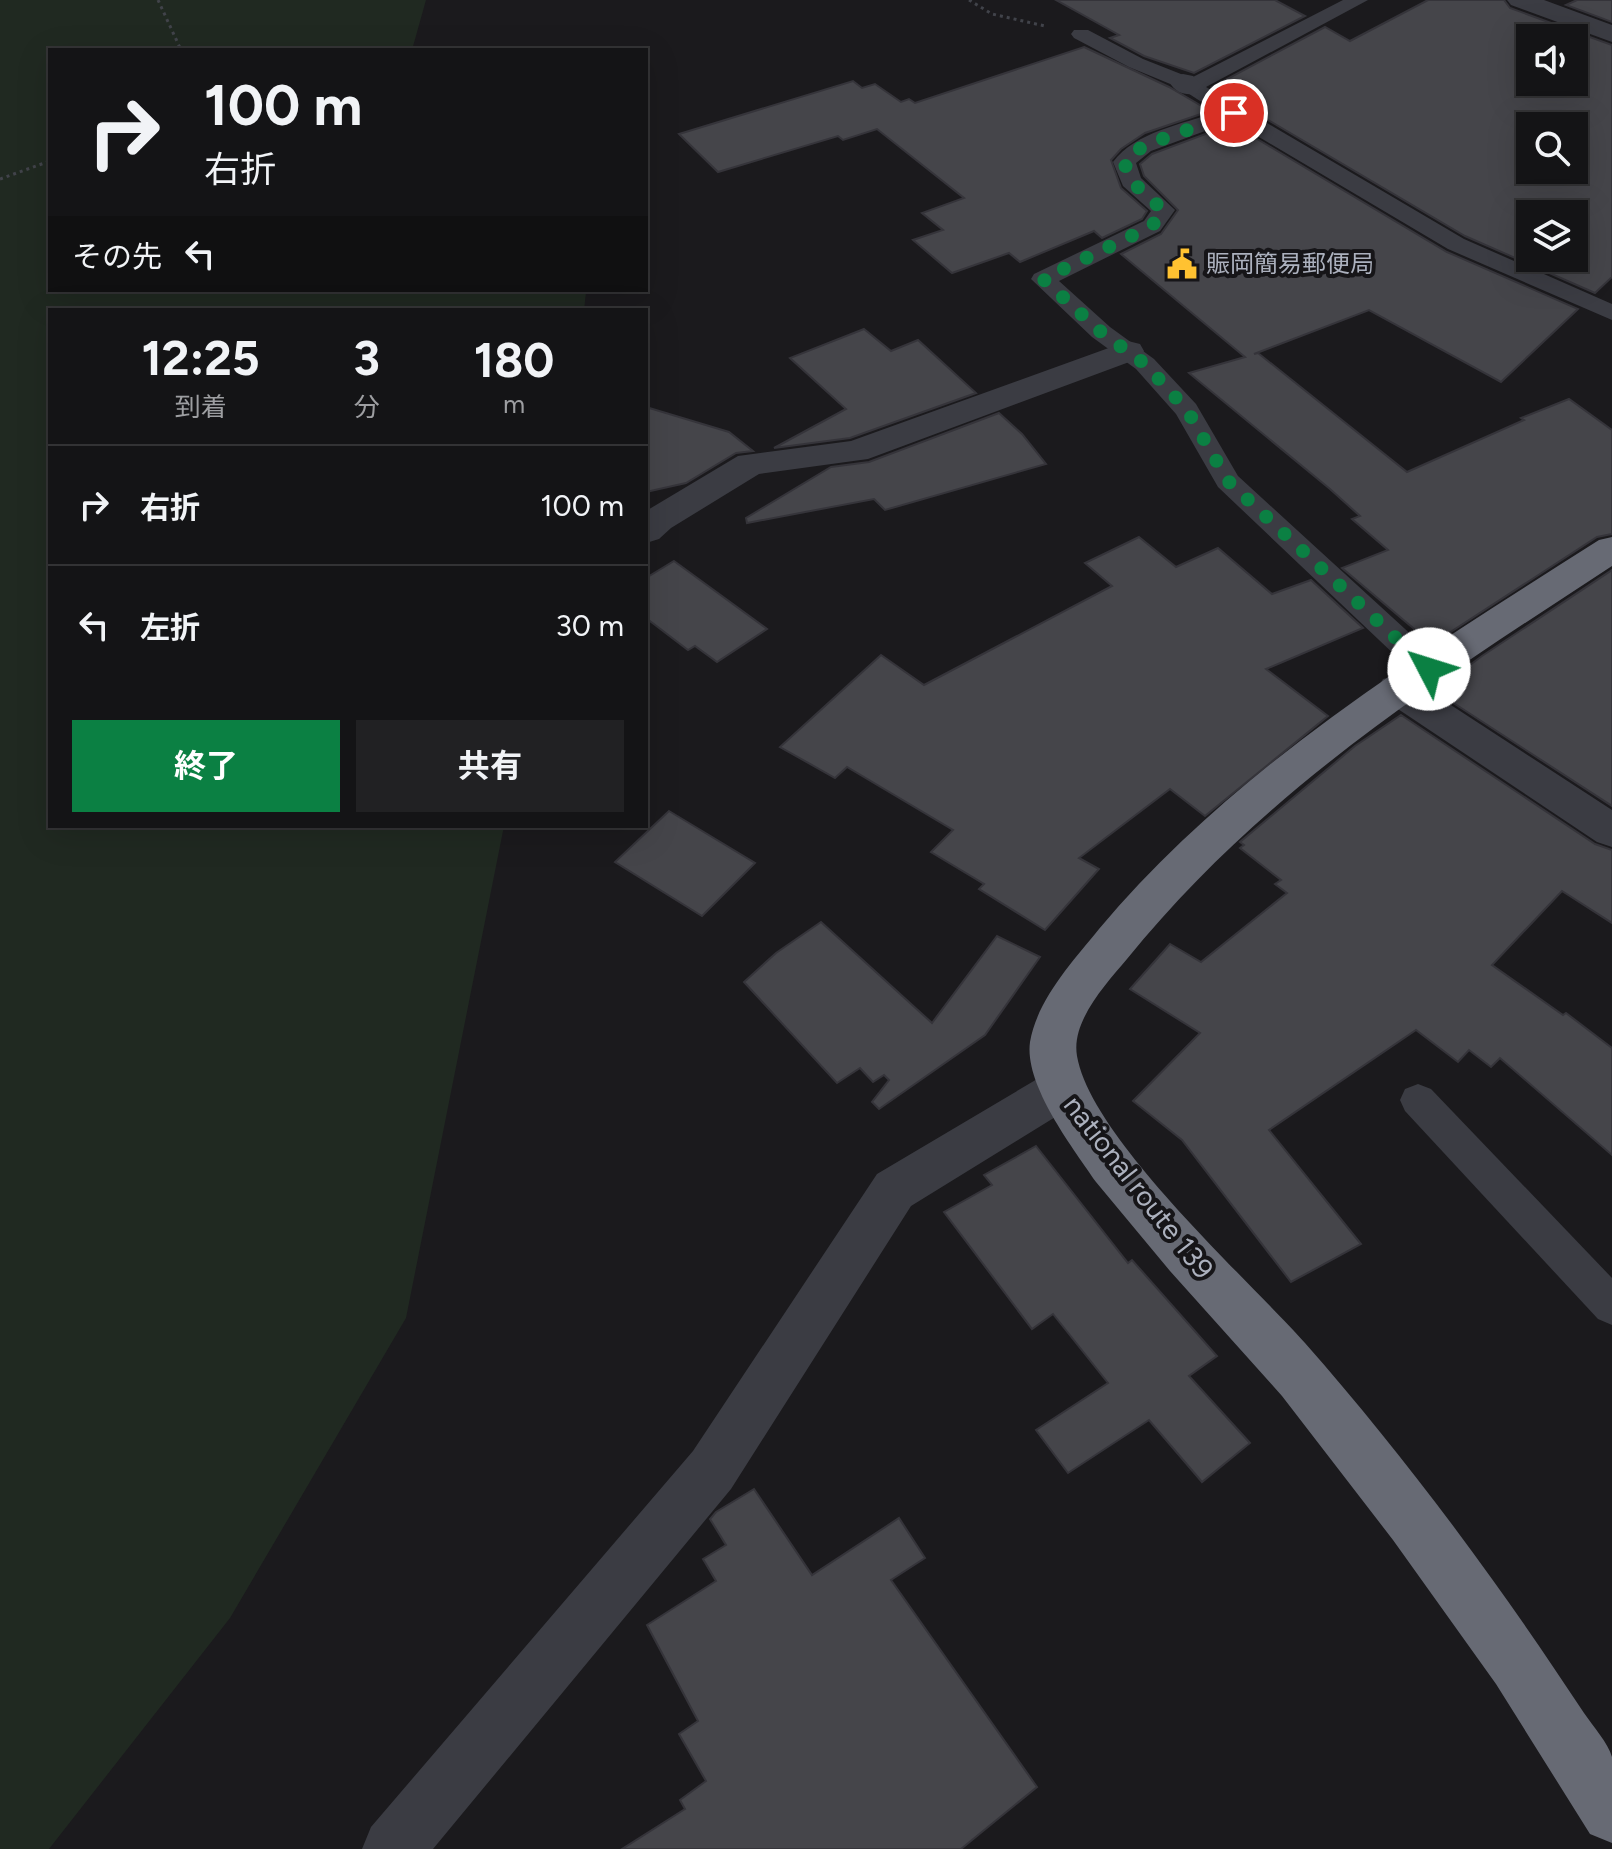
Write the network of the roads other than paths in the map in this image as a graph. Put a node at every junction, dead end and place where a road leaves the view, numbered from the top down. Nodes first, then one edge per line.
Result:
1 (1358, 0) edge
2 (1520, 0) edge
3 (1081, 34) road end
4 (1612, 34) edge
5 (1186, 85) junction
6 (1234, 113) junction
7 (1612, 313) edge
8 (1128, 351) junction
9 (648, 529) edge
10 (1612, 549) edge
11 (1413, 679) junction
12 (1612, 831) edge
13 (1061, 1089) junction
14 (1418, 1100) dead end
15 (1612, 1306) edge
16 (1612, 1812) edge
17 (393, 1849) edge

1 - 5 lane
2 - 4 street
3 - 5 lane
5 - 6 lane
6 - 7 lane
6 - 8 lane
8 - 9 street
8 - 11 lane
10 - 11 highway, national route 139
11 - 12 street
11 - 13 highway, national route 139
13 - 16 highway, national route 139
13 - 17 street
14 - 15 lane

